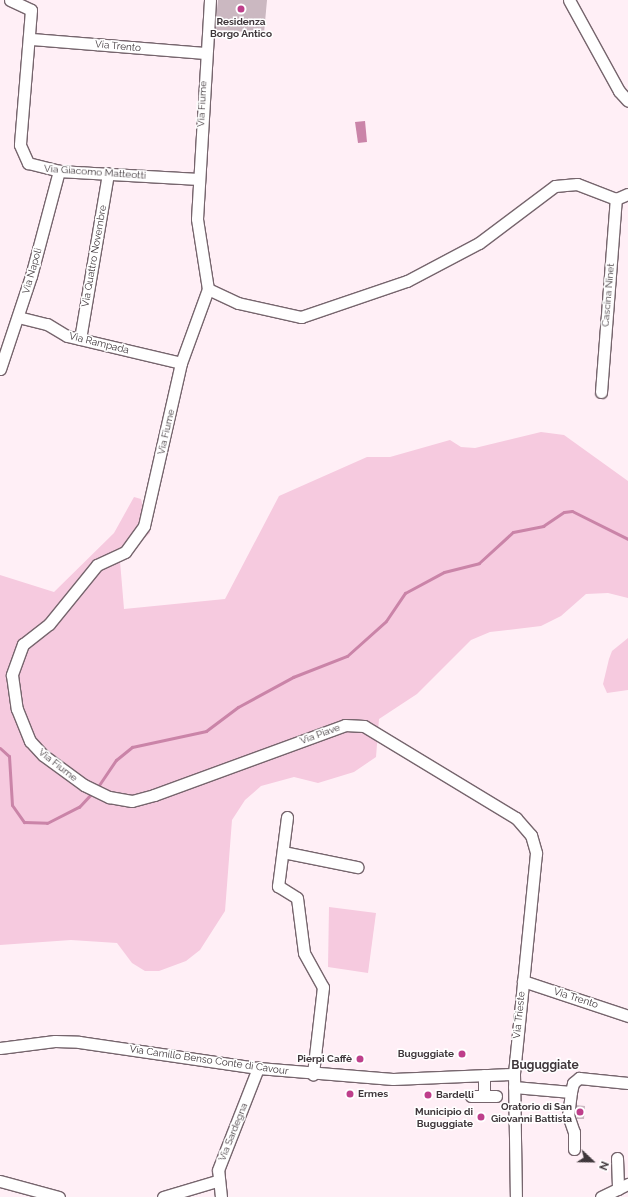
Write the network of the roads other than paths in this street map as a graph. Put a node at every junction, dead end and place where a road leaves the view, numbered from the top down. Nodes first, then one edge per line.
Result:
1 (10, 0) edge
2 (210, 0) edge
3 (569, 0) edge
4 (30, 40) junction
5 (205, 53) junction
6 (628, 101) edge
7 (59, 171) junction
8 (108, 173) junction
9 (198, 179) junction
10 (628, 194) edge
11 (616, 199) junction
12 (208, 289) junction
13 (18, 317) junction
14 (80, 339) junction
15 (181, 363) junction
16 (0, 369) edge
17 (601, 392) dead end
18 (109, 797) joint
19 (288, 817) dead end
20 (531, 835) joint
21 (283, 852) junction
22 (357, 867) dead end
23 (523, 981) junction
24 (628, 1016) edge
25 (0, 1048) edge
26 (258, 1068) junction
27 (313, 1074) junction
28 (514, 1074) junction
29 (484, 1075) junction
30 (628, 1083) edge
31 (514, 1087) junction
32 (571, 1092) junction
33 (471, 1096) dead end
34 (484, 1096) junction
35 (496, 1096) dead end
36 (574, 1149) dead end
37 (617, 1158) dead end
38 (0, 1181) edge
39 (217, 1181) junction
40 (623, 1186) edge
41 (59, 1197) edge
42 (163, 1197) edge
43 (221, 1197) edge
44 (516, 1197) edge
45 (601, 1197) edge

1 - 4 street, Via Giacomo Matteotti
2 - 5 street, Via Fiume
3 - 6 street
4 - 5 street, Via Trento
4 - 7 street, Via Giacomo Matteotti
5 - 9 street, Via Fiume
7 - 8 street, Via Giacomo Matteotti
7 - 13 street, Via Napoli
8 - 9 street, Via Giacomo Matteotti
8 - 14 street, Via Quattro Novembre
9 - 12 street, Via Fiume
10 - 11 street
11 - 12 street
11 - 17 street, Cascina Ninet
12 - 15 street, Via Fiume
13 - 14 street, Via Rampada
13 - 16 street, Via Napoli
14 - 15 street, Via Rampada
15 - 18 street, Via Fiume
18 - 20 street, Via Piave
19 - 21 street
20 - 23 street, Via Trieste
21 - 22 street
21 - 27 street
23 - 24 street, Via Trento
23 - 28 street, Via Trieste
25 - 26 street, Via Camillo Benso Conte di Cavour
26 - 27 street, Via Camillo Benso Conte di Cavour
26 - 39 street, Via Sardegna
27 - 29 street, Via Camillo Benso Conte di Cavour
28 - 29 street, Via Camillo Benso Conte di Cavour
28 - 31 street, Via Trieste
29 - 34 street
30 - 32 street
31 - 32 street
31 - 44 street, Via Trieste
32 - 36 street
33 - 34 street
34 - 35 street
37 - 40 street
38 - 41 street
39 - 42 street
39 - 43 street, Via Sardegna
40 - 45 street

